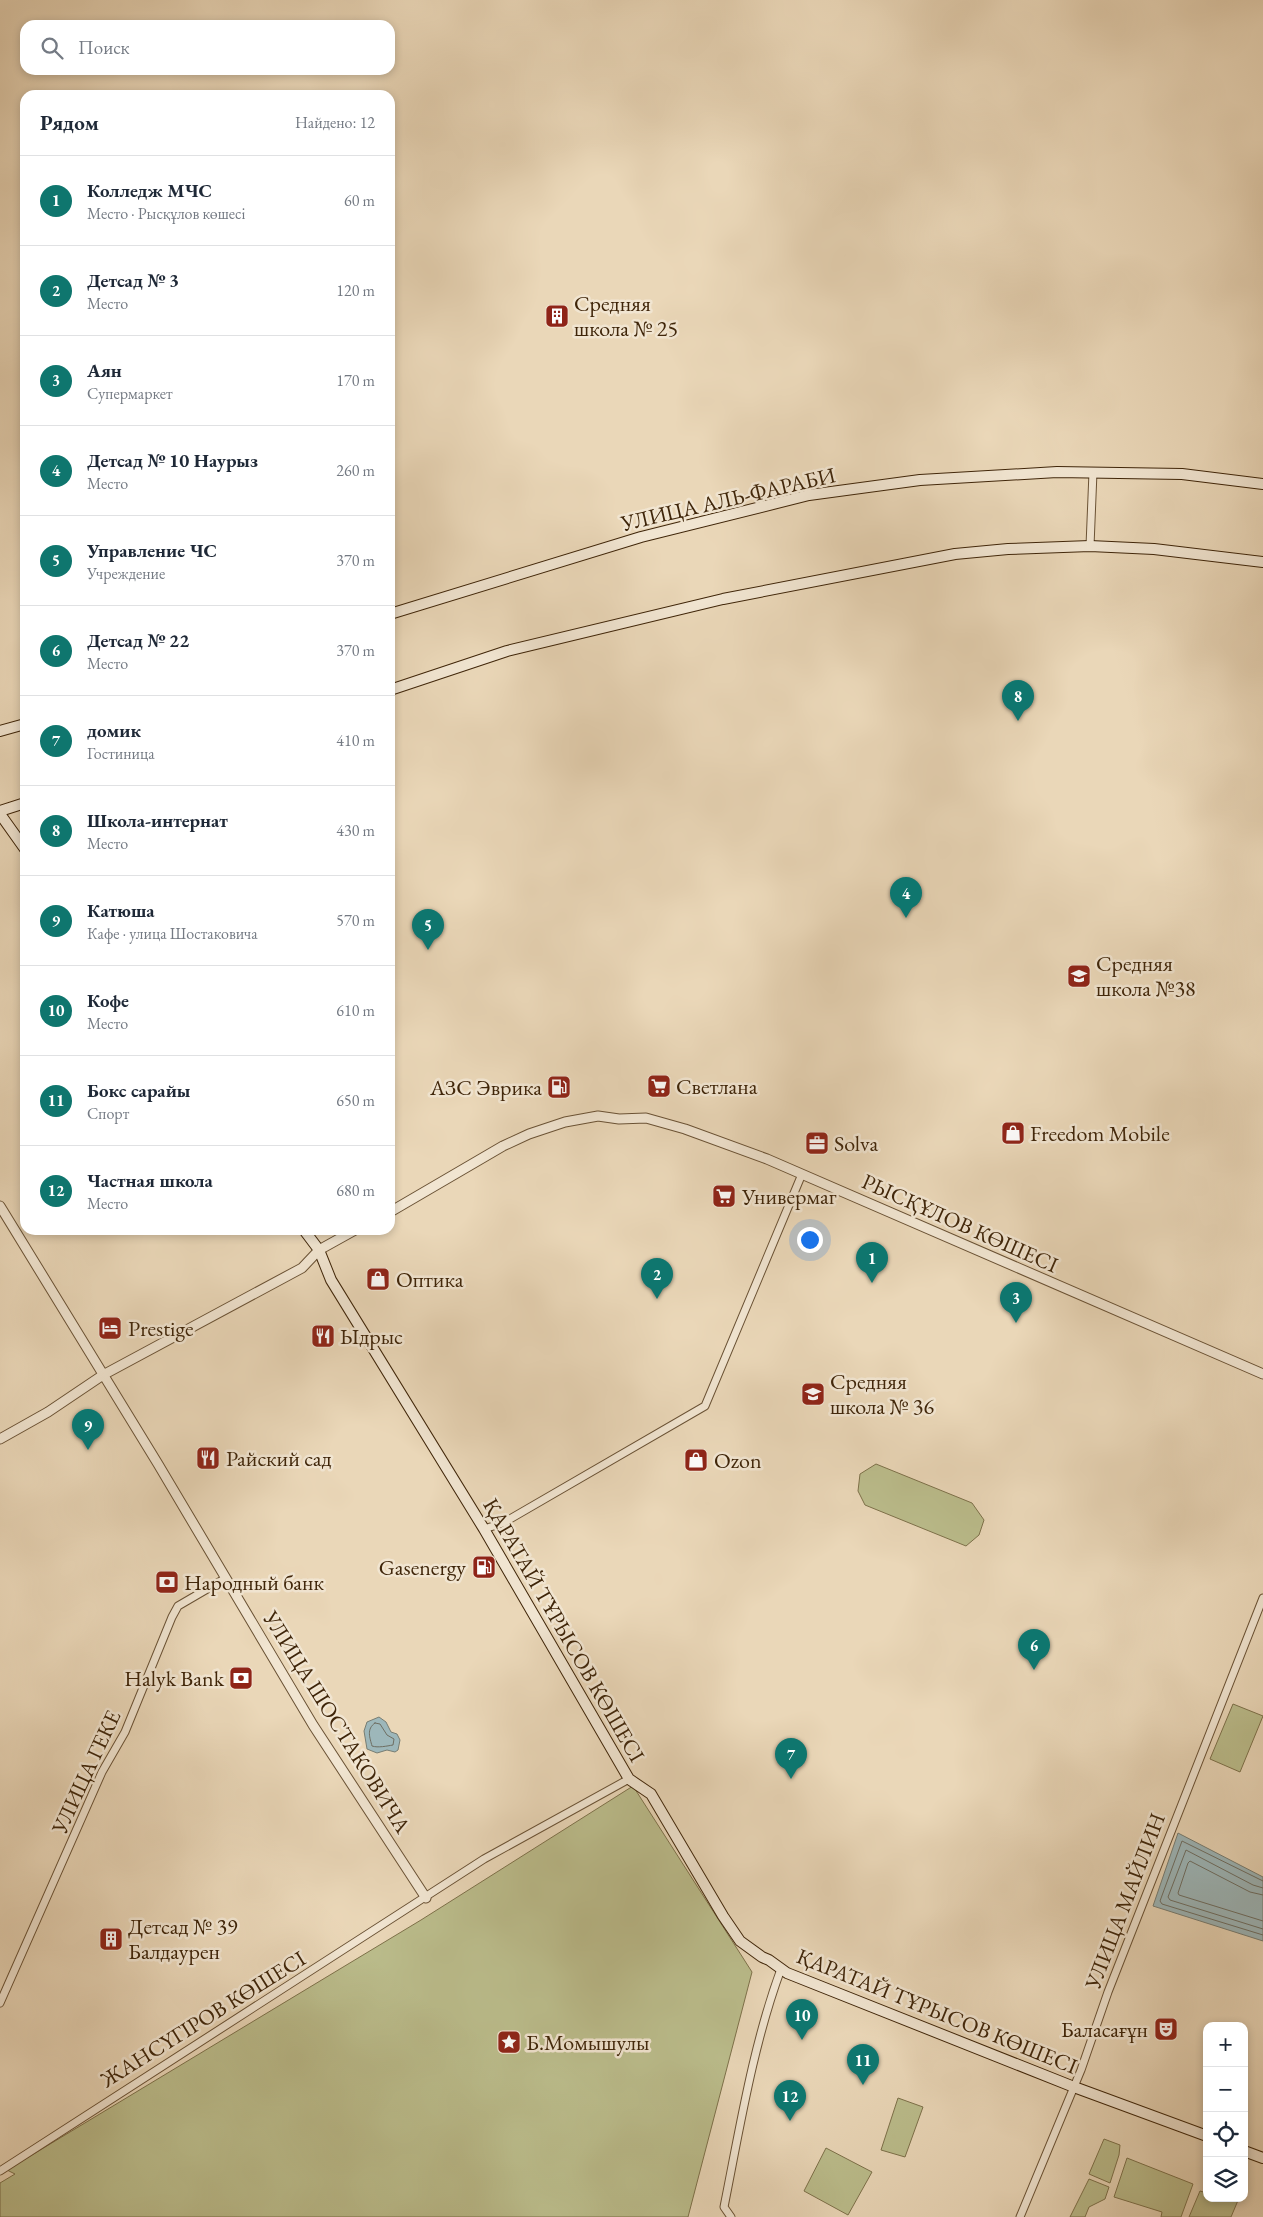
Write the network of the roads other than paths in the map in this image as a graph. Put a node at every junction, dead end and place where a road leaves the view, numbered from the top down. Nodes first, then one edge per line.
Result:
1 (1093, 472) junction
2 (1263, 484) edge
3 (1090, 546) junction
4 (1263, 562) edge
5 (395, 612) edge
6 (395, 688) edge
7 (20, 725) edge
8 (0, 731) edge
9 (20, 805) edge
10 (0, 812) edge
11 (20, 842) edge
12 (802, 1174) junction
13 (0, 1206) edge
14 (395, 1209) edge
15 (308, 1235) edge
16 (346, 1235) edge
17 (318, 1250) junction
18 (1263, 1374) edge
19 (103, 1375) junction
20 (0, 1439) edge
21 (484, 1529) junction
22 (226, 1578) junction
23 (1263, 1598) edge
24 (629, 1779) junction
25 (426, 1898) junction
26 (781, 1969) junction
27 (0, 2004) edge
28 (1074, 2087) junction
29 (1203, 2135) edge
30 (1248, 2152) edge
31 (1263, 2158) edge
32 (0, 2171) edge
33 (731, 2217) edge
34 (1020, 2217) edge

1 - 2 main road, УЛИЦА АЛЬ-ФАРАБИ
1 - 3 street
1 - 5 main road, УЛИЦА АЛЬ-ФАРАБИ
3 - 4 main road
3 - 6 main road
7 - 8 main road
9 - 10 main road
10 - 11 main road
12 - 14 street, РЫСҚҰЛОВ КӨШЕСІ
12 - 18 street, РЫСҚҰЛОВ КӨШЕСІ
12 - 21 street
13 - 19 street, УЛИЦА ШОСТАКОВИЧА
15 - 17 main road, ҚАРАТАЙ ТҰРЫСОВ КӨШЕСІ
16 - 17 street
17 - 19 street
17 - 21 main road, ҚАРАТАЙ ТҰРЫСОВ КӨШЕСІ
19 - 20 street
19 - 22 street, УЛИЦА ШОСТАКОВИЧА
21 - 24 main road, ҚАРАТАЙ ТҰРЫСОВ КӨШЕСІ
22 - 25 street, УЛИЦА ШОСТАКОВИЧА
22 - 27 street, УЛИЦА ГЕКЕ
23 - 28 street, УЛИЦА МАЙЛИН
24 - 25 street, ЖАНСҮГІРОВ КӨШЕСІ
24 - 26 main road, ҚАРАТАЙ ТҰРЫСОВ КӨШЕСІ
25 - 32 street, ЖАНСҮГІРОВ КӨШЕСІ
26 - 28 main road, ҚАРАТАЙ ТҰРЫСОВ КӨШЕСІ
26 - 33 street
28 - 29 main road, ҚАРАТАЙ ТҰРЫСОВ КӨШЕСІ
28 - 34 street, УЛИЦА МАЙЛИН
30 - 31 main road

